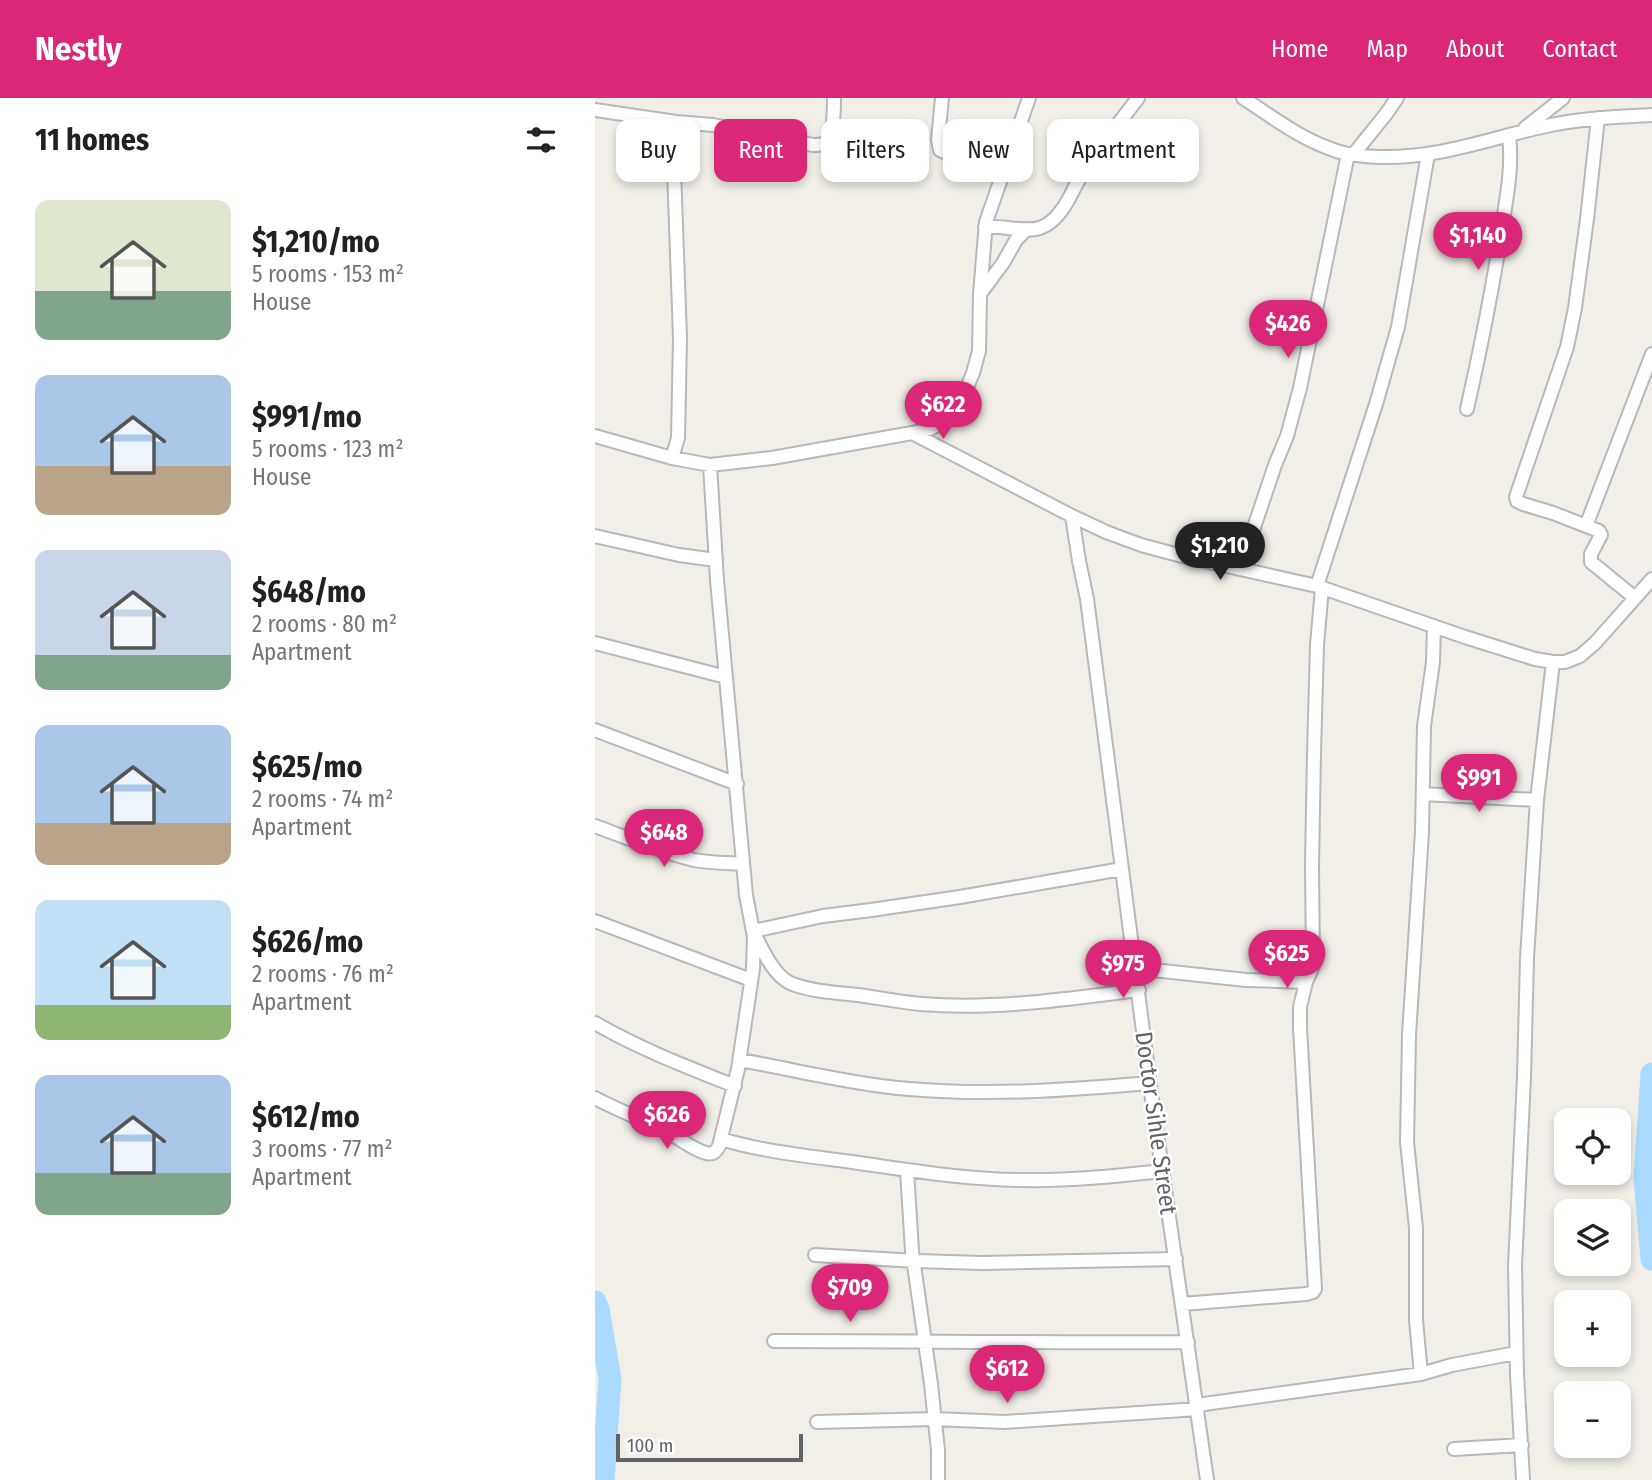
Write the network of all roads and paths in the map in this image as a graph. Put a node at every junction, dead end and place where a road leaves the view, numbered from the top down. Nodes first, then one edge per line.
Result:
1 (834, 98) edge
2 (942, 98) edge
3 (1028, 98) edge
4 (1138, 98) edge
5 (1243, 98) edge
6 (1397, 98) edge
7 (1563, 98) edge
8 (595, 110) edge
9 (1652, 115) edge
10 (1598, 118) junction
11 (656, 119) edge
12 (1021, 119) edge
13 (700, 124) edge
14 (1515, 133) junction
15 (943, 152) edge
16 (1427, 154) junction
17 (1350, 155) junction
18 (674, 182) edge
19 (1000, 182) edge
20 (985, 228) junction
21 (1027, 229) junction
22 (980, 294) junction
23 (1652, 354) edge
24 (1467, 409) dead end
25 (912, 433) junction
26 (595, 436) edge
27 (671, 458) junction
28 (710, 465) junction
29 (1072, 516) junction
30 (1586, 527) junction
31 (595, 536) edge
32 (716, 560) junction
33 (1240, 569) junction
34 (1652, 579) edge
35 (1320, 587) junction
36 (1635, 598) junction
37 (1434, 626) junction
38 (595, 643) edge
39 (1552, 662) junction
40 (726, 677) junction
41 (595, 730) edge
42 (737, 784) junction
43 (1423, 794) junction
44 (1537, 800) junction
45 (595, 826) edge
46 (743, 864) junction
47 (1122, 869) junction
48 (595, 921) edge
49 (753, 931) junction
50 (1136, 971) junction
51 (751, 980) junction
52 (1306, 982) junction
53 (1139, 990) junction
54 (595, 1023) edge
55 (740, 1059) junction
56 (1150, 1083) junction
57 (735, 1086) junction
58 (595, 1098) edge
59 (721, 1139) junction
60 (907, 1170) junction
61 (1162, 1171) junction
62 (815, 1255) dead end
63 (1176, 1259) junction
64 (914, 1261) junction
65 (1182, 1304) junction
66 (774, 1341) dead end
67 (926, 1341) junction
68 (1188, 1342) junction
69 (1516, 1353) junction
70 (1420, 1374) junction
71 (1198, 1407) junction
72 (935, 1419) junction
73 (817, 1422) dead end
74 (1522, 1445) junction
75 (1454, 1449) dead end
76 (938, 1480) edge
77 (1207, 1480) edge
78 (1523, 1480) edge

1 - 13 street
2 - 15 street
3 - 12 street
4 - 21 street
5 - 17 street
6 - 17 street
7 - 14 street
8 - 11 street
9 - 10 street
10 - 14 street
10 - 30 street
14 - 16 street
14 - 24 street
16 - 17 street
16 - 35 street
17 - 33 street
18 - 27 street
19 - 20 street
20 - 21 street
20 - 22 street
21 - 22 street
22 - 25 street
23 - 30 street
25 - 28 street
25 - 29 street
26 - 27 street
27 - 28 street
28 - 32 street
29 - 33 street
29 - 47 street, Doctor Sihle Street
30 - 36 street
31 - 32 street
32 - 40 street
33 - 35 street
34 - 36 street
35 - 37 street
35 - 52 street
36 - 39 street
37 - 39 street
37 - 43 street
38 - 40 street
39 - 44 street
40 - 42 street
41 - 42 street
42 - 46 street
43 - 44 street
43 - 70 street
44 - 69 street
45 - 46 street
46 - 49 street
47 - 49 street
47 - 50 street, Doctor Sihle Street
48 - 51 street
49 - 51 street
49 - 53 street
50 - 52 street
50 - 53 street, Doctor Sihle Street
51 - 55 street
52 - 65 street
53 - 56 street, Doctor Sihle Street
54 - 57 street
55 - 56 street
55 - 57 street
56 - 61 street, Doctor Sihle Street
57 - 59 street
58 - 59 street
59 - 60 street
60 - 61 street
60 - 64 street
61 - 63 street, Doctor Sihle Street
62 - 64 street
63 - 64 street
63 - 65 street, Doctor Sihle Street
64 - 67 street
65 - 68 street, Doctor Sihle Street
66 - 67 street
67 - 68 street
67 - 72 street
68 - 71 street, Doctor Sihle Street
69 - 70 street
69 - 74 street
70 - 71 street
71 - 72 street
71 - 77 street, Doctor Sihle Street
72 - 73 street
72 - 76 street
74 - 75 street
74 - 78 street

